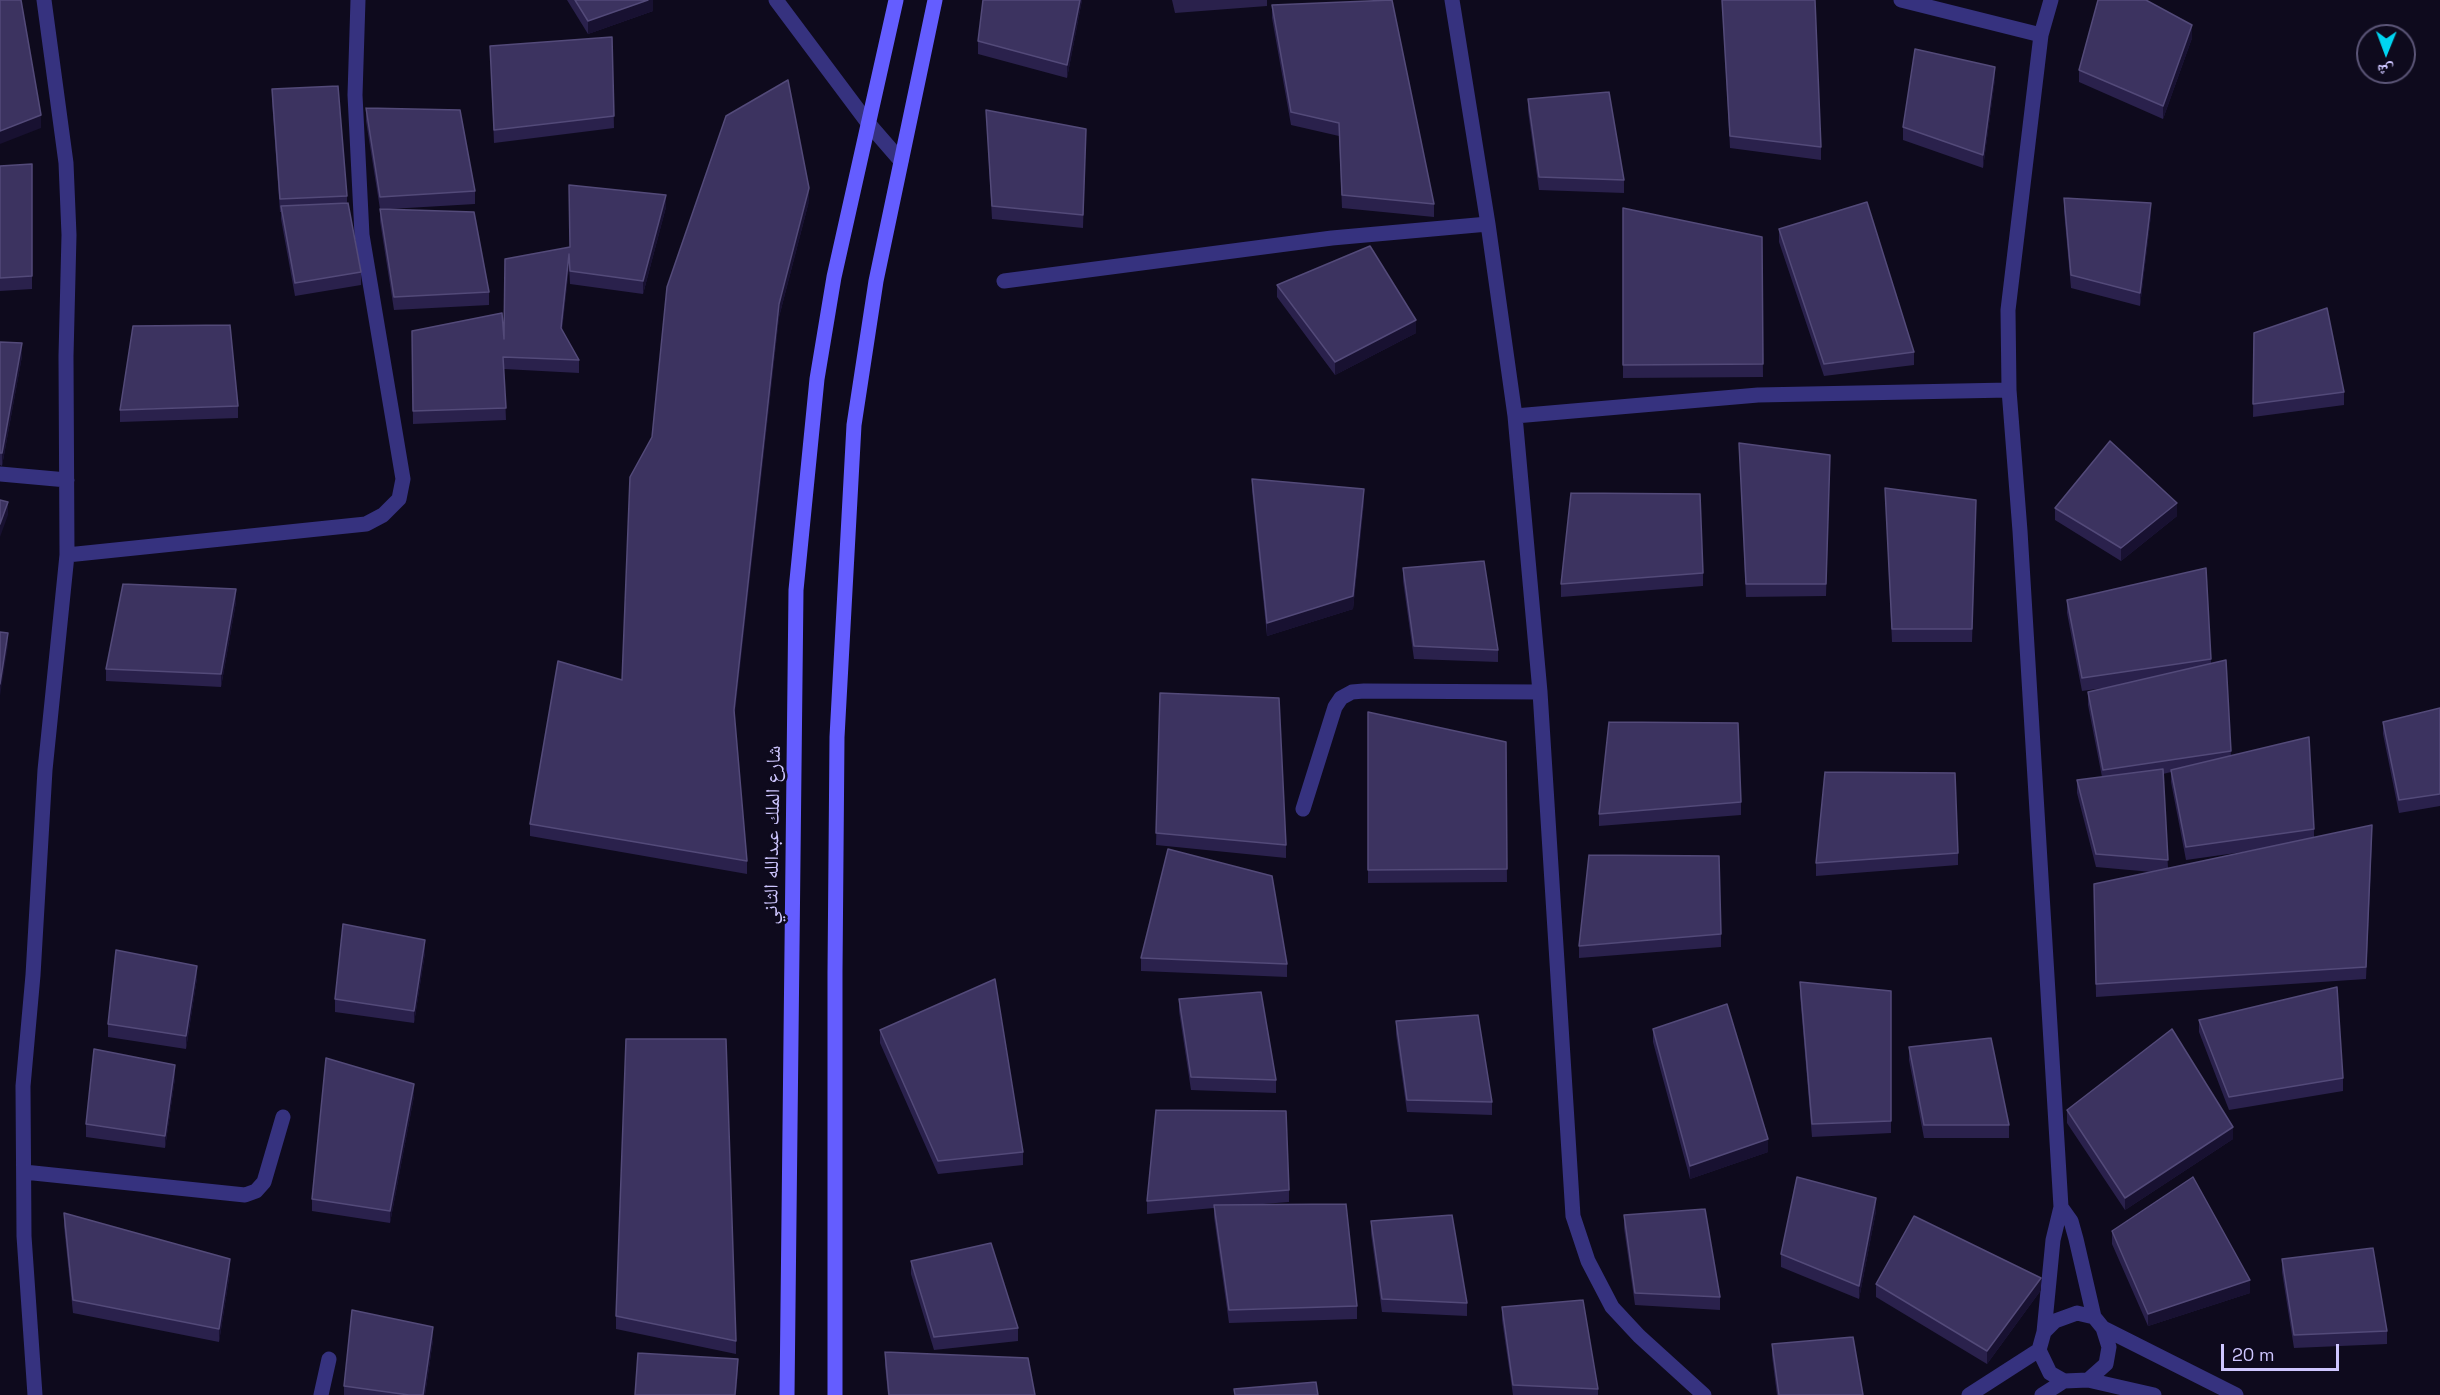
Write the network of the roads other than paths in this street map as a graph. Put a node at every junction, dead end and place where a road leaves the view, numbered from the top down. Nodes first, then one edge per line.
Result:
1 (44, 0) edge
2 (358, 0) edge
3 (776, 0) edge
4 (896, 0) edge
5 (935, 0) edge
6 (1452, 0) edge
7 (1901, 0) edge
8 (2051, 0) edge
9 (2041, 35) junction
10 (868, 123) junction
11 (901, 161) junction
12 (1488, 224) junction
13 (1004, 281) dead end
14 (2009, 390) junction
15 (1515, 416) junction
16 (0, 474) edge
17 (67, 480) junction
18 (68, 555) junction
19 (1540, 692) junction
20 (1304, 809) dead end
21 (283, 1117) dead end
22 (24, 1172) junction
23 (2061, 1207) junction
24 (2098, 1322) junction
25 (2043, 1332) junction
26 (2039, 1350) junction
27 (329, 1359) dead end
28 (2088, 1380) junction
29 (2064, 1381) junction
30 (35, 1395) edge
31 (321, 1395) edge
32 (787, 1395) edge
33 (835, 1395) edge
34 (1704, 1395) edge
35 (1969, 1395) edge
36 (2042, 1395) edge
37 (2154, 1395) edge
38 (2236, 1395) edge

1 - 17 street
2 - 18 street
3 - 10 street
4 - 10 main road, شارع الملك عبدالله الثاني
5 - 11 main road
6 - 12 street
7 - 9 street
8 - 9 street
9 - 14 street
10 - 11 street
10 - 32 main road, شارع الملك عبدالله الثاني
11 - 33 main road
12 - 13 street
12 - 15 street
14 - 15 street
14 - 23 street
15 - 19 street
16 - 17 street
17 - 18 street
18 - 22 street
19 - 20 street
19 - 34 street
21 - 22 street
22 - 30 street
23 - 24 street
23 - 25 street
24 - 25 street
24 - 28 street
24 - 38 street
25 - 26 street
26 - 29 street
26 - 35 street
27 - 31 street
28 - 29 street
28 - 37 street
29 - 36 street

